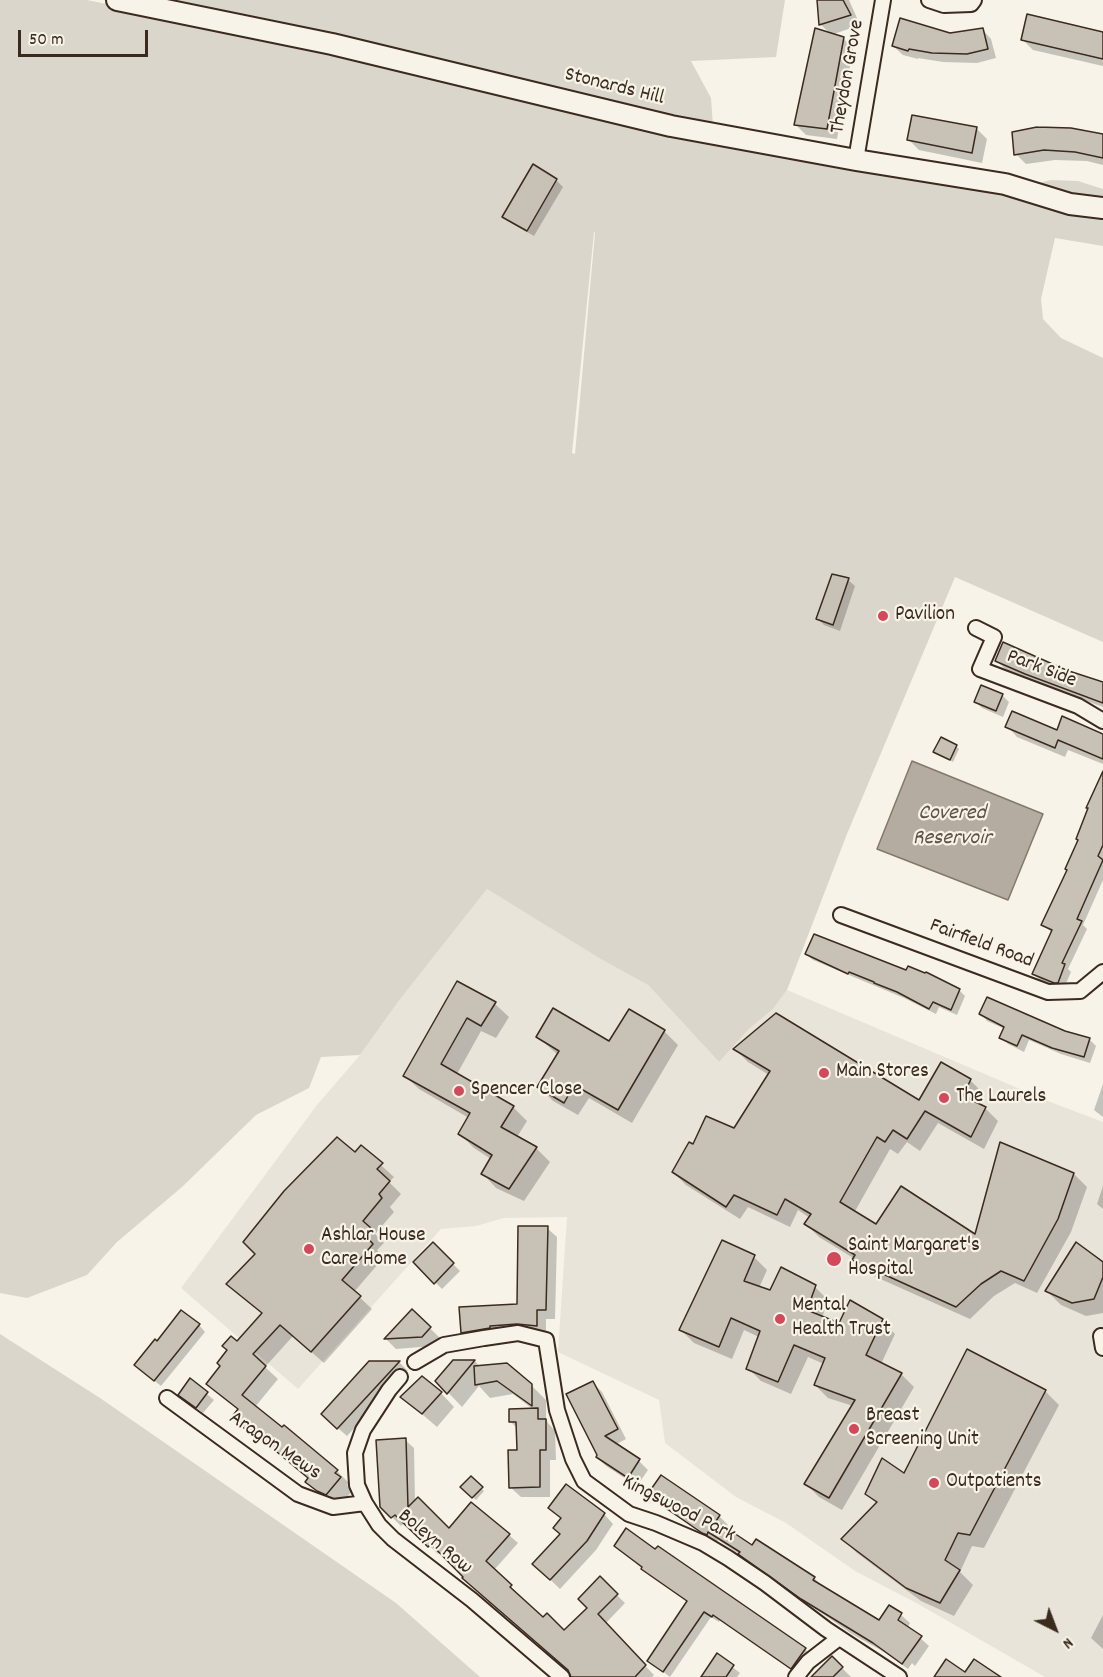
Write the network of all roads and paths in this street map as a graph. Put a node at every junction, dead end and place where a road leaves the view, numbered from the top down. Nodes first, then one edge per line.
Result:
1 (117, 0) edge
2 (883, 0) edge
3 (929, 0) edge
4 (974, 0) edge
5 (856, 160) junction
6 (1103, 207) edge
7 (976, 628) dead end
8 (1103, 721) edge
9 (841, 915) dead end
10 (1103, 972) edge
11 (415, 1362) dead end
12 (400, 1377) dead end
13 (167, 1398) dead end
14 (365, 1503) junction
15 (839, 1638) junction
16 (562, 1677) edge
17 (796, 1677) edge
18 (899, 1677) edge

1 - 5 street, Stonards Hill
2 - 5 street, Theydon Grove
3 - 4 street
5 - 6 street, Stonards Hill
7 - 8 street, Park Side
9 - 10 street, Fairfield Road
11 - 15 street, Kingswood Park
12 - 14 street, Boleyn Row
13 - 14 street, Aragon Mews
14 - 16 street, Boleyn Row
15 - 17 street
15 - 18 street, Kingswood Park

